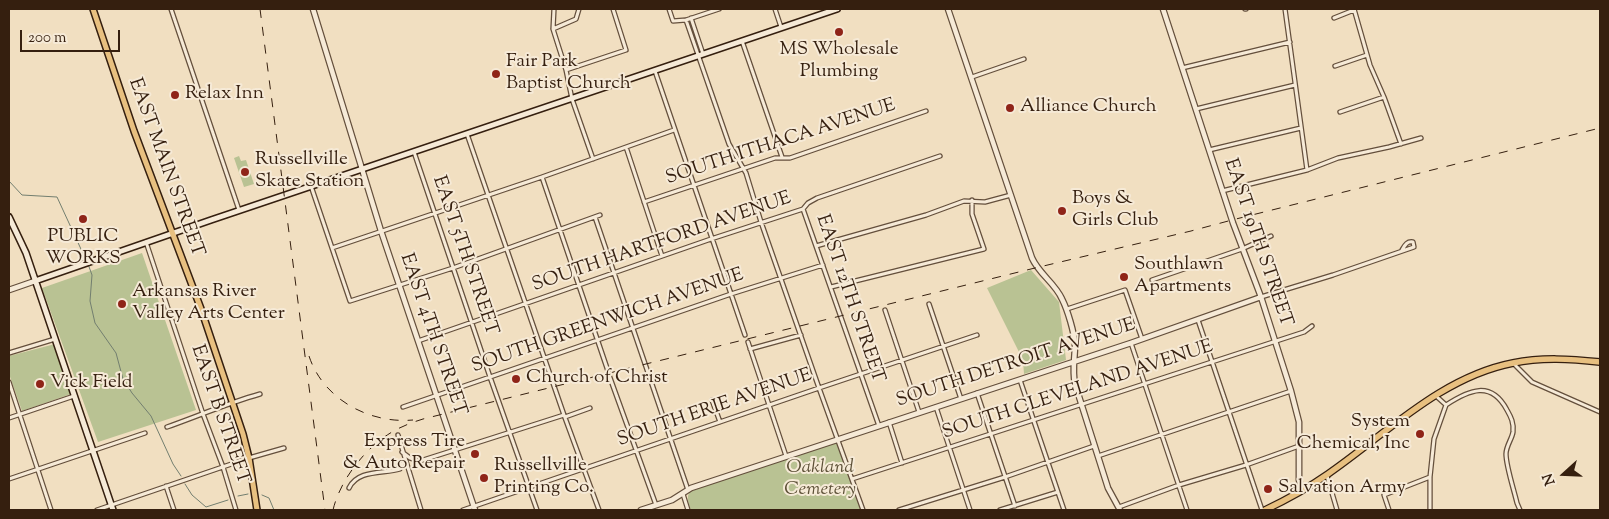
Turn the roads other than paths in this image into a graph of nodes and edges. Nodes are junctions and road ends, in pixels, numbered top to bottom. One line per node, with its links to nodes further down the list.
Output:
1 (93, 9): 67 (main road, EAST MAIN STREET)
2 (171, 9): 59 (street)
3 (313, 9): 47 (street, EAST 4TH STREET)
4 (554, 9): 19 (street)
5 (579, 9): 19 (street)
6 (612, 9): 27 (street)
7 (669, 9): 17 (street)
8 (719, 9): 15 (street)
9 (775, 9): 18 (street)
10 (835, 9): 18 (main road)
11 (948, 9): 29 (street)
12 (1163, 9): 26 (street, EAST 19TH STREET)
13 (1285, 9): 21 (street)
14 (1354, 10): 16 (street); 23 (street)
15 (691, 18): 17 (street); 22 (street)
16 (1334, 18)
17 (686, 20): 22 (street)
18 (781, 28): 20 (main road)
19 (553, 29): 27 (street)
20 (742, 41): 22 (main road); 45 (street)
21 (1290, 42): 26 (street); 30 (street)
22 (700, 55): 28 (main road); 48 (street)
23 (1367, 55): 25 (street); 31 (street)
24 (1024, 59): 29 (street)
25 (1335, 66)
26 (1182, 68): 33 (street, EAST 19TH STREET)
27 (566, 70): 32 (street)
28 (655, 71): 32 (main road); 37 (street)
29 (972, 77): 55 (street)
30 (1295, 85): 33 (street); 36 (street)
31 (1384, 97): 35 (street); 40 (street)
32 (572, 99): 38 (main road); 46 (street)
33 (1196, 109): 42 (street, EAST 19TH STREET)
34 (926, 112): 45 (street, SOUTH ITHACA AVENUE)
35 (1340, 112)
36 (1301, 128): 42 (street); 49 (street)
37 (674, 130): 41 (street); 51 (street)
38 (467, 134): 43 (main road); 54 (street)
39 (1421, 138): 40 (street)
40 (1401, 144): 49 (street)
41 (626, 147): 46 (street); 57 (street)
42 (1209, 150): 53 (street, EAST 19TH STREET)
43 (414, 151): 47 (main road); 60 (street, EAST 5TH STREET)
44 (940, 156): 58 (street, SOUTH HARTFORD AVENUE)
45 (782, 157): 48 (street, SOUTH ITHACA AVENUE)
46 (593, 159): 50 (street)
47 (361, 169): 52 (main road); 66 (street, EAST 4TH STREET)
48 (743, 169): 51 (street, SOUTH ITHACA AVENUE); 64 (street)
49 (1307, 170): 53 (street)
50 (542, 177): 54 (street); 65 (street)
51 (693, 185): 57 (street, SOUTH ITHACA AVENUE); 69 (street)
52 (311, 186): 59 (main road); 72 (street)
53 (1222, 191): 73 (street, EAST 19TH STREET)
54 (488, 195): 60 (street); 74 (street)
55 (1011, 195): 56 (street); 92 (street)
56 (972, 200): 71 (street); 85 (street)
57 (644, 202): 76 (street)
58 (802, 209): 64 (street, SOUTH HARTFORD AVENUE); 71 (street, EAST 12TH STREET)
59 (239, 210): 67 (main road)
60 (436, 213): 66 (street); 78 (street, EAST 5TH STREET)
61 (600, 215): 63 (street)
62 (9, 216): 82 (main road)
63 (595, 218): 65 (street); 79 (street)
64 (761, 222): 69 (street, SOUTH HARTFORD AVENUE); 80 (street)
65 (560, 230): 74 (street); 84 (street)
66 (381, 231): 72 (street); 83 (street, EAST 4TH STREET)
67 (172, 234): 70 (main road); 130 (main road, EAST MAIN STREET)
68 (1271, 236): 73 (street)
69 (711, 239): 76 (street, SOUTH HARTFORD AVENUE); 87 (street)
70 (146, 242): 82 (main road); 141 (street, EAST B STREET)
71 (816, 246): 77 (street, EAST 12TH STREET)
72 (332, 248): 83 (street)
73 (1242, 249): 81 (street); 88 (street, EAST 19TH STREET)
74 (507, 250): 78 (street); 89 (street)
75 (1402, 250): 88 (street, SOUTH DETROIT AVENUE)
76 (662, 256): 79 (street, SOUTH HARTFORD AVENUE)
77 (823, 265): 80 (street, SOUTH GREENWICH AVENUE); 85 (street, EAST 12TH STREET)
78 (453, 268): 83 (street); 94 (street, EAST 5TH STREET)
79 (614, 274): 84 (street, SOUTH HARTFORD AVENUE); 96 (street)
80 (781, 278): 87 (street, SOUTH GREENWICH AVENUE); 98 (street)
81 (1152, 280)
82 (35, 281): 86 (street); 100 (main road)
83 (399, 285): 103 (street, EAST 4TH STREET)
84 (579, 286): 89 (street, SOUTH HARTFORD AVENUE); 104 (street)
85 (831, 286): 116 (street, EAST 12TH STREET)
86 (9, 290)
87 (731, 294): 96 (street, SOUTH GREENWICH AVENUE); 97 (street)
88 (1261, 297): 93 (street, SOUTH DETROIT AVENUE); 102 (street, EAST 19TH STREET)
89 (526, 304): 94 (street, SOUTH HARTFORD AVENUE); 110 (street)
90 (930, 304): 107 (street)
91 (885, 310): 111 (street)
92 (1066, 310): 101 (street); 112 (street)
93 (1198, 320): 101 (street, SOUTH DETROIT AVENUE); 113 (street)
94 (472, 322): 103 (street, SOUTH HARTFORD AVENUE); 117 (street, EAST 5TH STREET)
95 (1312, 326): 102 (street, SOUTH CLEVELAND AVENUE)
96 (633, 329): 104 (street, SOUTH GREENWICH AVENUE); 154 (street)
97 (745, 335)
98 (801, 335): 108 (street); 121 (street)
99 (977, 335): 107 (street, SOUTH ERIE AVENUE)
100 (55, 339): 109 (street); 126 (main road)
101 (1142, 339): 106 (street, SOUTH DETROIT AVENUE)
102 (1275, 340): 113 (street, SOUTH CLEVELAND AVENUE); 122 (street, EAST 19TH STREET)
103 (418, 341): 127 (street, EAST 4TH STREET)
104 (598, 341): 110 (street, SOUTH GREENWICH AVENUE); 162 (street)
105 (748, 342): 108 (street)
106 (1131, 343): 112 (street, SOUTH DETROIT AVENUE); 120 (street)
107 (943, 346): 111 (street, SOUTH ERIE AVENUE); 128 (street)
108 (750, 349): 132 (street)
109 (9, 353)
110 (544, 358): 117 (street, SOUTH GREENWICH AVENUE); 142 (street)
111 (902, 360): 116 (street, SOUTH ERIE AVENUE); 137 (street)
112 (1074, 361): 118 (street, SOUTH DETROIT AVENUE); 131 (street)
113 (1212, 361): 120 (street, SOUTH CLEVELAND AVENUE); 138 (street)
114 (1600, 362): 115 (highway)
115 (1513, 363): 125 (highway); 139 (street)
116 (861, 374): 121 (street, SOUTH ERIE AVENUE); 147 (street, EAST 12TH STREET)
117 (490, 377): 127 (street, SOUTH GREENWICH AVENUE); 149 (street, EAST 5TH STREET)
118 (1020, 379): 123 (street, SOUTH DETROIT AVENUE); 144 (street)
119 (9, 382): 140 (street)
120 (1145, 384): 131 (street, SOUTH CLEVELAND AVENUE); 153 (street)
121 (819, 388): 132 (street, SOUTH ERIE AVENUE); 155 (street)
122 (1291, 391): 138 (street); 157 (street, EAST 19TH STREET)
123 (977, 393): 128 (street, SOUTH DETROIT AVENUE); 151 (street)
124 (260, 394): 130 (street)
125 (1436, 395): 133 (street); 174 (highway)
126 (75, 396): 140 (street); 160 (main road)
127 (437, 396): 134 (street, SOUTH GREENWICH AVENUE); 161 (street, EAST 4TH STREET)
128 (961, 399): 135 (street, SOUTH DETROIT AVENUE)
129 (712, 400): 145 (street)
130 (232, 402): 141 (street); 166 (main road, EAST MAIN STREET)
131 (1082, 404): 144 (street, SOUTH CLEVELAND AVENUE); 156 (street)
132 (768, 405): 145 (street, SOUTH ERIE AVENUE); 164 (street)
133 (1446, 405): 176 (street); 215 (street)
134 (403, 407)
135 (936, 407): 137 (street, SOUTH DETROIT AVENUE); 158 (street)
136 (590, 408): 142 (street)
137 (919, 412): 146 (street, SOUTH DETROIT AVENUE)
138 (1229, 412): 153 (street); 170 (street)
139 (1600, 412)
140 (20, 414): 143 (street); 173 (street)
141 (204, 414): 148 (street); 171 (street, EAST B STREET)
142 (564, 416): 149 (street); 172 (street)
143 (9, 418)
144 (1034, 421): 151 (street, SOUTH CLEVELAND AVENUE); 168 (street)
145 (720, 422): 154 (street, SOUTH ERIE AVENUE)
146 (889, 422): 147 (street, SOUTH DETROIT AVENUE); 169 (street)
147 (879, 426): 155 (street, SOUTH DETROIT AVENUE)
148 (167, 427)
149 (510, 431): 161 (street); 181 (street, EAST 5TH STREET)
150 (145, 434): 160 (street)
151 (991, 434): 158 (street, SOUTH CLEVELAND AVENUE); 175 (street)
152 (398, 435): 163 (street)
153 (1162, 435): 165 (street); 180 (street)
154 (671, 439): 162 (street, SOUTH ERIE AVENUE); 183 (street)
155 (838, 439): 164 (street, SOUTH DETROIT AVENUE); 178 (street)
156 (1094, 446): 165 (street); 168 (street)
157 (1299, 446): 170 (street); 185 (street, EAST 19TH STREET)
158 (950, 447): 169 (street, SOUTH CLEVELAND AVENUE); 184 (street)
159 (284, 448): 166 (street)
160 (93, 450): 173 (street); 191 (main road)
161 (455, 450): 163 (street); 192 (street, EAST 4TH STREET)
162 (637, 450): 172 (street, SOUTH ERIE AVENUE); 188 (street)
163 (402, 452): 167 (street)
164 (786, 456): 183 (street, SOUTH DETROIT AVENUE)
165 (1097, 456): 193 (street)
166 (249, 458): 171 (street); 198 (main road, EAST MAIN STREET)
167 (404, 459): 182 (street); 199 (street)
168 (1048, 462): 175 (street); 186 (street)
169 (902, 463): 178 (street, SOUTH CLEVELAND AVENUE)
170 (1246, 464): 180 (street); 211 (street)
171 (223, 467): 179 (street); 197 (street, EAST B STREET)
172 (584, 468): 181 (street, SOUTH ERIE AVENUE); 202 (street)
173 (38, 470): 177 (street); 194 (street)
174 (1326, 475): 185 (highway); 212 (street)
175 (1005, 477): 184 (street); 189 (street)
176 (1430, 477): 213 (street); 214 (street)
177 (9, 479)
178 (852, 479): 205 (street)
179 (166, 486): 191 (street); 196 (street)
180 (1179, 486): 193 (street); 210 (street)
181 (530, 487): 192 (street, SOUTH ERIE AVENUE); 201 (street, EAST 5TH STREET)
182 (348, 488)
183 (688, 490): 187 (street, SOUTH DETROIT AVENUE)
184 (963, 490): 206 (street); 207 (street)
185 (1302, 490): 190 (highway)
186 (1058, 492): 189 (street); 209 (street)
187 (683, 494): 188 (street, SOUTH DETROIT AVENUE); 204 (street)
188 (656, 505): 203 (street, SOUTH DETROIT AVENUE)
189 (1015, 506): 208 (street)
190 (1278, 507): 211 (highway)
191 (112, 508): 195 (street)
192 (475, 508): 200 (street, SOUTH ERIE AVENUE)
193 (1119, 509)
194 (51, 510)
195 (97, 510)
196 (174, 510)
197 (236, 510)
198 (257, 510)
199 (421, 510)
200 (463, 510)
201 (537, 510)
202 (599, 510)
203 (641, 510)
204 (688, 510)
205 (863, 510)
206 (899, 510)
207 (970, 510)
208 (1000, 510)
209 (1064, 510)
210 (1187, 510)
211 (1263, 510)
212 (1337, 510)
213 (1389, 510)
214 (1430, 510)
215 (1520, 510)

